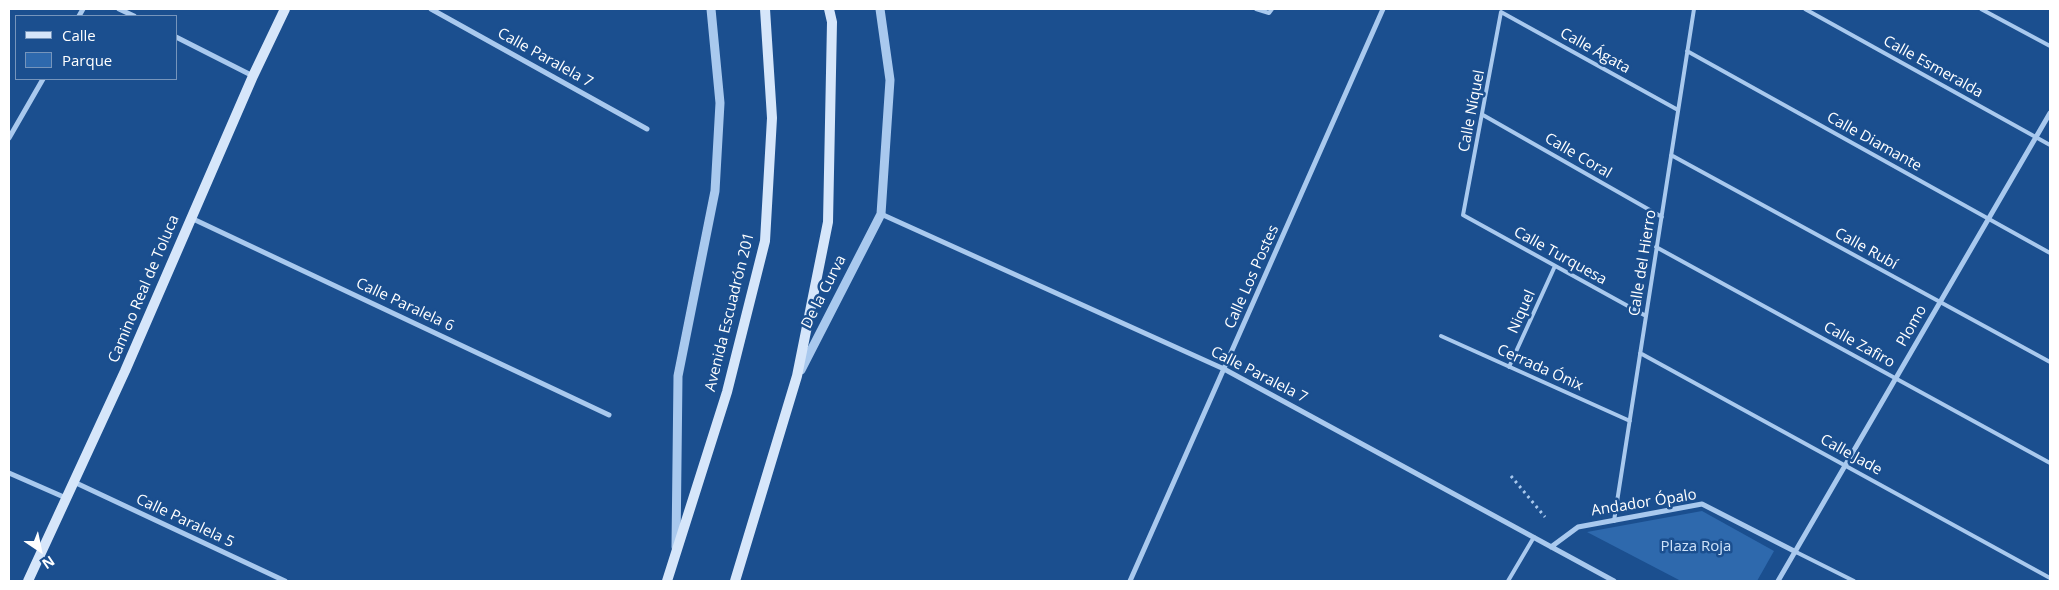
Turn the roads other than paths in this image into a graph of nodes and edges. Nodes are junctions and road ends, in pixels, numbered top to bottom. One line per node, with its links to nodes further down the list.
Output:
1 (119, 9): 15 (street)
2 (285, 9): 19 (main road, Camino Real de Toluca)
3 (431, 9): 24 (street, Calle Paralela 7)
4 (711, 9): 57 (street)
5 (764, 9): 57 (main road, Avenida Escuadrón 201)
6 (828, 9): 44 (main road)
7 (880, 9): 29 (street, De la Curva)
8 (1256, 9): 9 (lane)
9 (1272, 9)
10 (1383, 9): 43 (street, Calle Los Postes)
11 (1694, 9): 18 (lane, Calle del Hierro)
12 (1805, 9): 25 (lane, Calle Esmeralda)
13 (1981, 9): 17 (lane)
14 (1501, 12): 21 (lane, Calle Ágata); 23 (lane, Calle Níquel)
15 (132, 15)
16 (178, 39): 19 (street)
17 (2050, 46)
18 (1687, 51): 21 (lane, Calle del Hierro); 33 (lane, Calle Diamante)
19 (253, 76): 32 (main road, Camino Real de Toluca)
20 (41, 80): 26 (street)
21 (1678, 110): 28 (lane, Calle del Hierro)
22 (2050, 113): 25 (street, Plomo)
23 (1483, 115): 30 (lane, Calle Níquel); 31 (lane, Calle Coral)
24 (647, 129)
25 (2037, 137): 27 (lane, Calle Esmeralda); 33 (street, Plomo)
26 (9, 138)
27 (2050, 145)
28 (1671, 155): 31 (lane, Calle del Hierro); 37 (lane, Calle Rubí)
29 (881, 214): 43 (street, Calle Paralela 7); 44 (street, De la Curva)
30 (1463, 215): 36 (lane, Calle Turquesa)
31 (1662, 217): 34 (lane, Calle del Hierro)
32 (191, 218): 46 (street, Calle Paralela 6); 51 (main road, Camino Real de Toluca)
33 (1988, 218): 35 (lane, Calle Diamante); 37 (street, Plomo)
34 (1656, 248): 38 (lane, Calle del Hierro); 45 (lane, Calle Zafiro)
35 (2050, 253)
36 (1555, 266): 38 (lane, Calle Turquesa); 42 (lane, Niquel)
37 (1940, 302): 41 (lane, Calle Rubí); 45 (street, Plomo)
38 (1646, 316): 40 (lane, Calle del Hierro)
39 (1441, 336): 42 (lane, Cerrada Ónix)
40 (1640, 353): 47 (lane, Calle del Hierro); 49 (lane, Calle Jade)
41 (2050, 362)
42 (1509, 367): 47 (lane, Cerrada Ónix)
43 (1224, 369): 54 (street, Calle Paralela 7); 63 (street, Calle Los Postes)
44 (797, 376): 62 (main road, De la Curva)
45 (1896, 378): 48 (lane, Calle Zafiro); 49 (street, Plomo)
46 (609, 415)
47 (1630, 421): 53 (lane, Calle del Hierro)
48 (2050, 463)
49 (1846, 465): 56 (street, Plomo); 58 (lane, Calle Jade)
50 (9, 473): 52 (street)
51 (74, 482): 52 (main road, Camino Real de Toluca); 60 (street, Calle Paralela 5)
52 (66, 498): 59 (main road, Camino Real de Toluca)
53 (1614, 521): 55 (street, Andador Ópalo); 56 (street, Andador Ópalo)
54 (1534, 537): 55 (street, Calle Paralela 7); 64 (lane)
55 (1551, 547): 65 (street, Calle Paralela 7)
56 (1796, 552): 66 (street, Plomo); 67 (lane)
57 (676, 556): 61 (main road)
58 (2050, 578)
59 (28, 581)
60 (285, 581)
61 (667, 581)
62 (735, 581)
63 (1130, 581)
64 (1508, 581)
65 (1614, 581)
66 (1778, 581)
67 (1854, 581)

